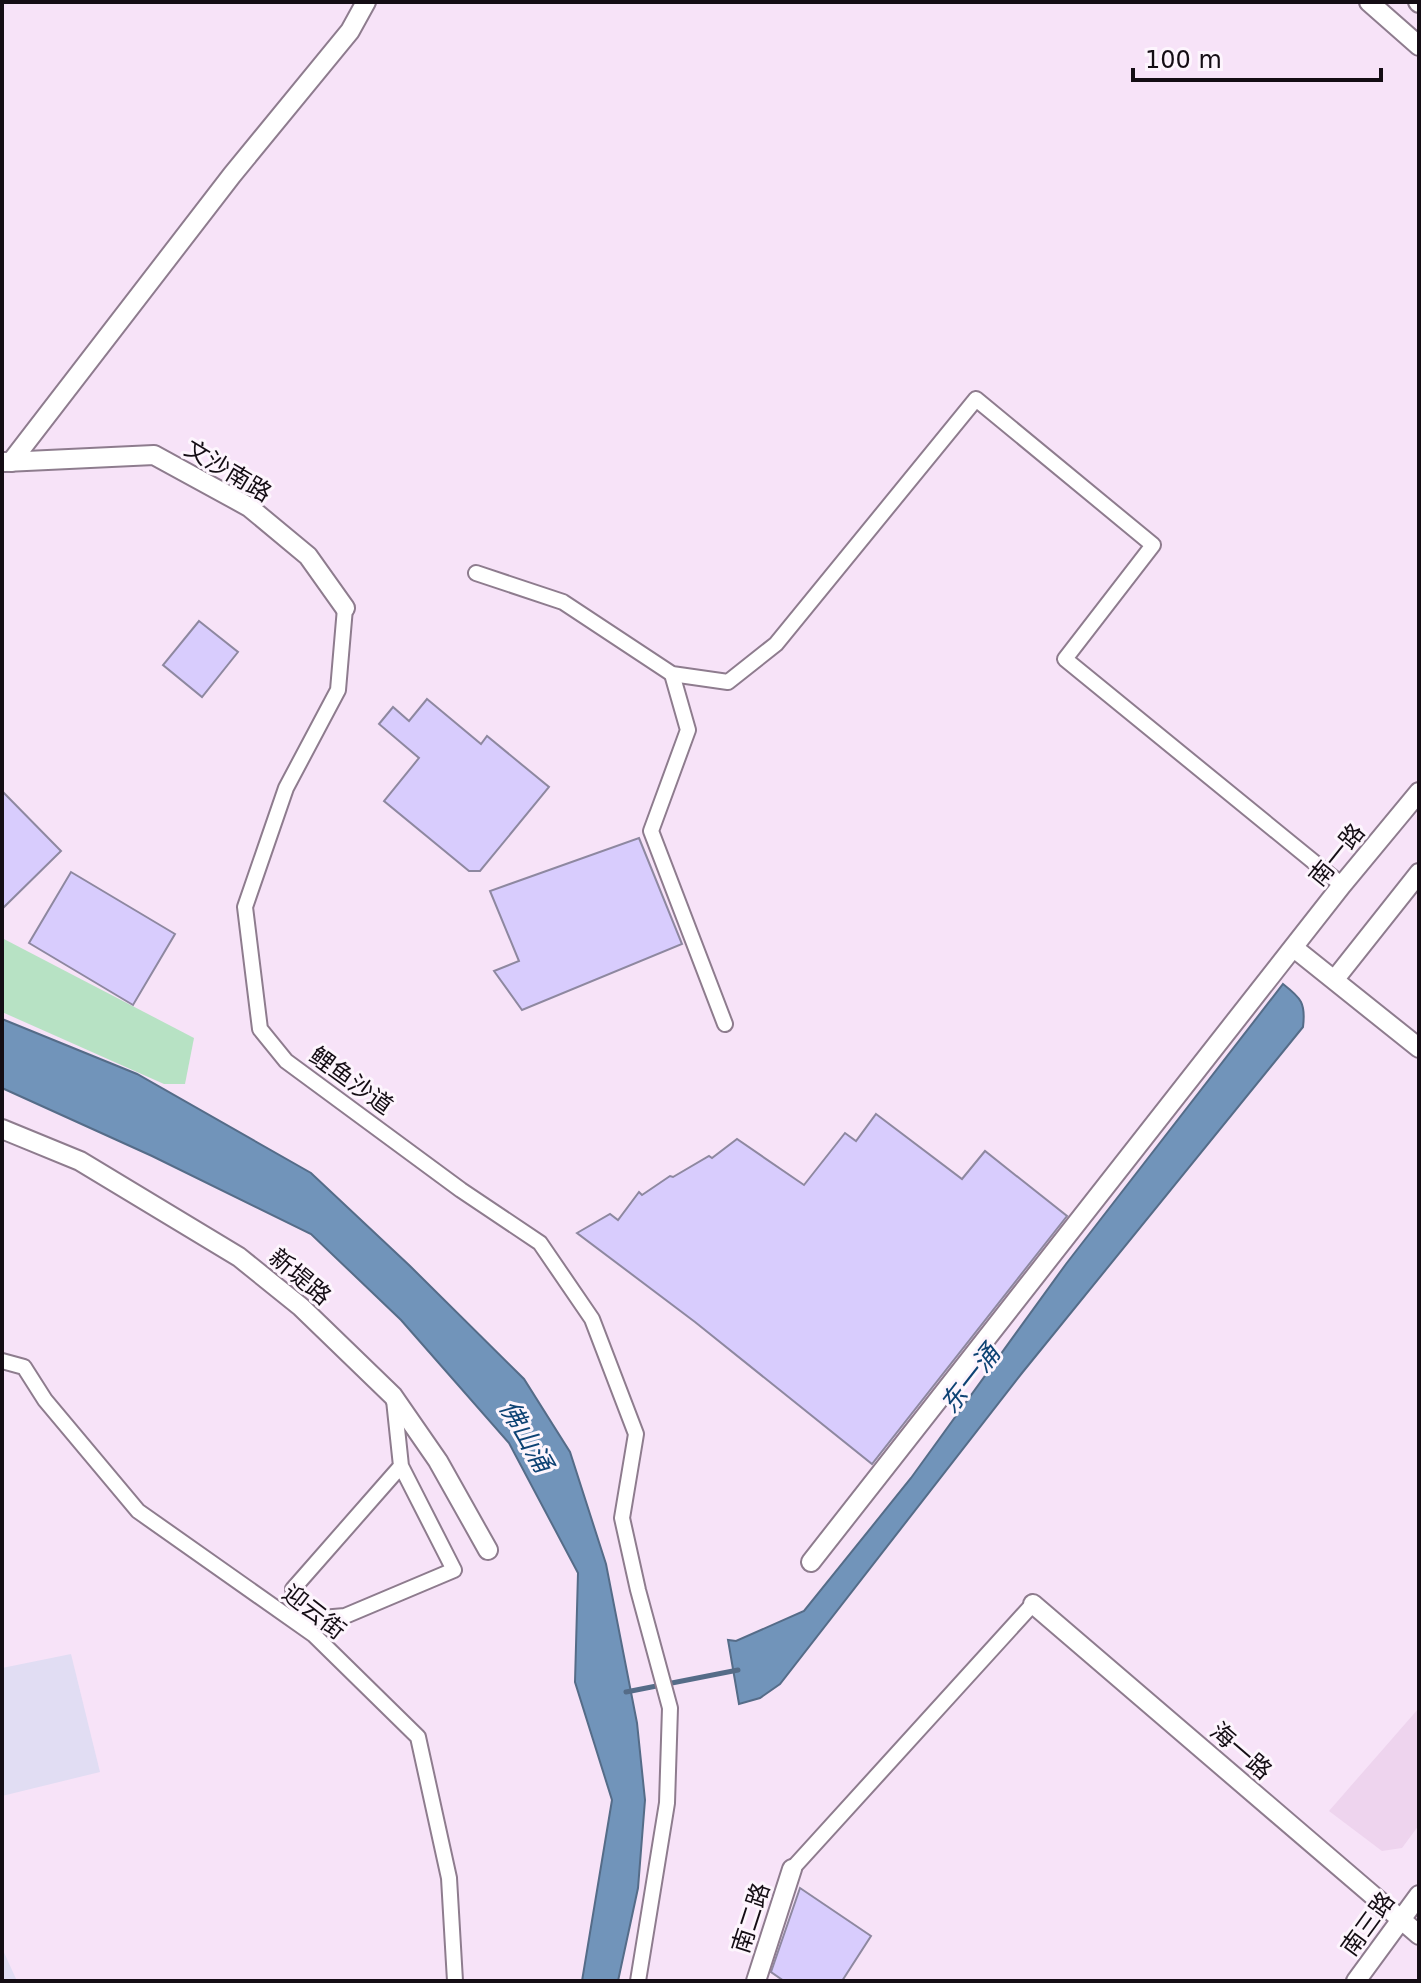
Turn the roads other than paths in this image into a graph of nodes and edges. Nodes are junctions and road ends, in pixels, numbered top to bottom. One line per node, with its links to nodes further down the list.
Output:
1 (366, 2): 4 (street)
2 (1369, 2): 3 (street)
3 (1419, 46)
4 (6, 462): 6 (street, 文沙南路)
5 (476, 573): 7 (street)
6 (345, 608): 27 (street, 鲤鱼沙道)
7 (672, 674): 10 (street); 13 (street)
8 (1419, 792): 10 (street, 南一路)
9 (1419, 873): 12 (street)
10 (1342, 885): 11 (street, 南一路)
11 (1294, 948): 12 (street); 20 (street, 南一路)
12 (1335, 979): 14 (street)
13 (725, 1024)
14 (1419, 1048)
15 (2, 1129): 17 (street, 新堤路)
16 (2, 1361): 26 (street, 迎云街)
17 (393, 1396): 18 (street); 19 (street, 新堤路)
18 (401, 1466): 18 (street)
19 (488, 1550)
20 (811, 1562)
21 (1033, 1604): 22 (street); 24 (street, 海一路)
22 (792, 1869): 28 (street, 南二路)
23 (1419, 1895): 24 (street, 南三路)
24 (1400, 1919): 25 (street, 海一路); 29 (street, 南三路)
25 (1419, 1935)
26 (455, 1981)
27 (638, 1981)
28 (756, 1981)
29 (1356, 1981)

